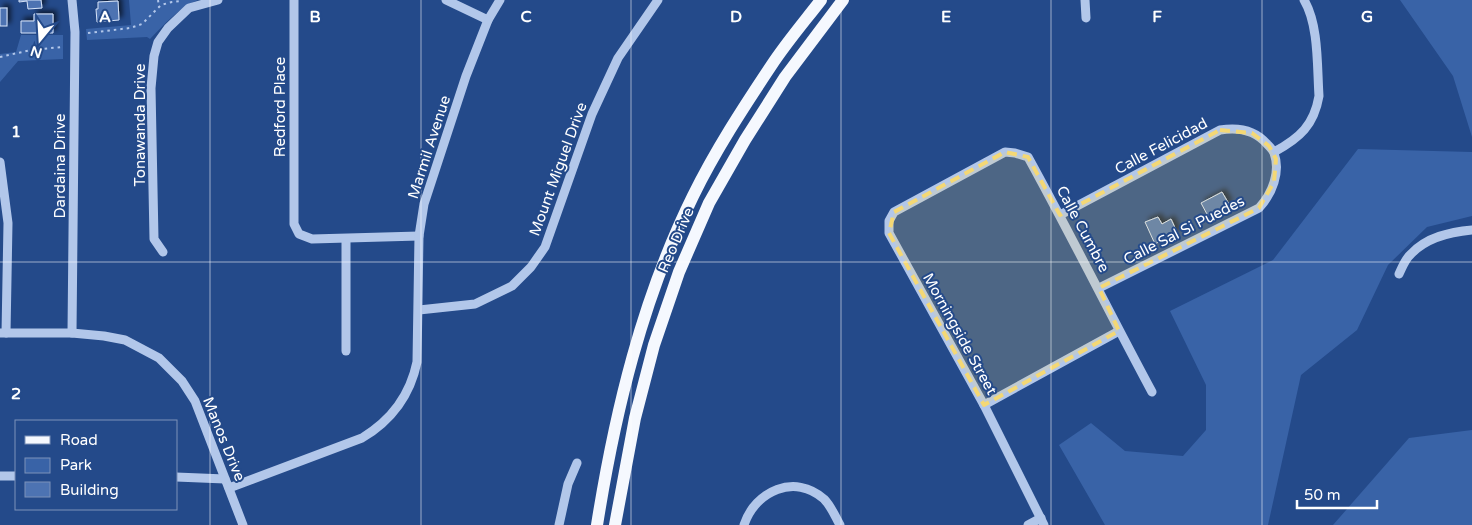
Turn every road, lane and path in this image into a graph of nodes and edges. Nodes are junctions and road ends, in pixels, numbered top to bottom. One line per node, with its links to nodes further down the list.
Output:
1 (72, 0): 32 (street, Dardaina Drive)
2 (158, 0): 13 (path)
3 (218, 0): 26 (street, Tonawanda Drive)
4 (294, 0): 25 (street, Redford Place)
5 (446, 0): 15 (street)
6 (500, 0): 15 (street, Marmil Avenue)
7 (658, 0): 29 (street, Mount Miguel Drive)
8 (821, 0): 45 (main road, Reo Drive)
9 (843, 0): 46 (main road, Reo Drive)
10 (1085, 0): 14 (street)
11 (1304, 0): 19 (street)
12 (183, 1): 13 (path)
13 (159, 7): 16 (path)
14 (1086, 18)
15 (488, 20): 24 (street, Marmil Avenue)
16 (88, 33)
17 (62, 47): 18 (path)
18 (0, 57)
19 (1274, 152): 22 (street, Calle Felicidad); 28 (street, Calle Sal Si Puedes)
20 (0, 162): 31 (street)
21 (950, 182): 22 (street, Calle Cumbre); 35 (street, Morningside Street)
22 (1060, 215): 28 (street, Calle Cumbre)
23 (1472, 230): 27 (street)
24 (419, 236): 25 (street); 29 (street, Marmil Avenue)
25 (346, 239): 33 (street)
26 (163, 252)
27 (1399, 274)
28 (1099, 288): 30 (street, Calle Cumbre)
29 (419, 310): 41 (street, Marmil Avenue)
30 (1120, 331): 34 (street, Calle Cumbre); 35 (street)
31 (3, 333): 32 (street, Manos Drive)
32 (72, 333): 40 (street, Manos Drive)
33 (346, 351)
34 (1152, 392)
35 (984, 405): 42 (street, Morningside Street)
36 (577, 463): 44 (street)
37 (0, 476): 38 (street)
38 (15, 476)
39 (178, 476): 40 (street)
40 (225, 478): 41 (street, Manos Drive)
41 (229, 488): 43 (street, Manos Drive)
42 (1042, 522): 49 (street)
43 (243, 525)
44 (559, 525)
45 (597, 525)
46 (615, 525)
47 (744, 525): 48 (street)
48 (840, 525)
49 (1028, 525)

